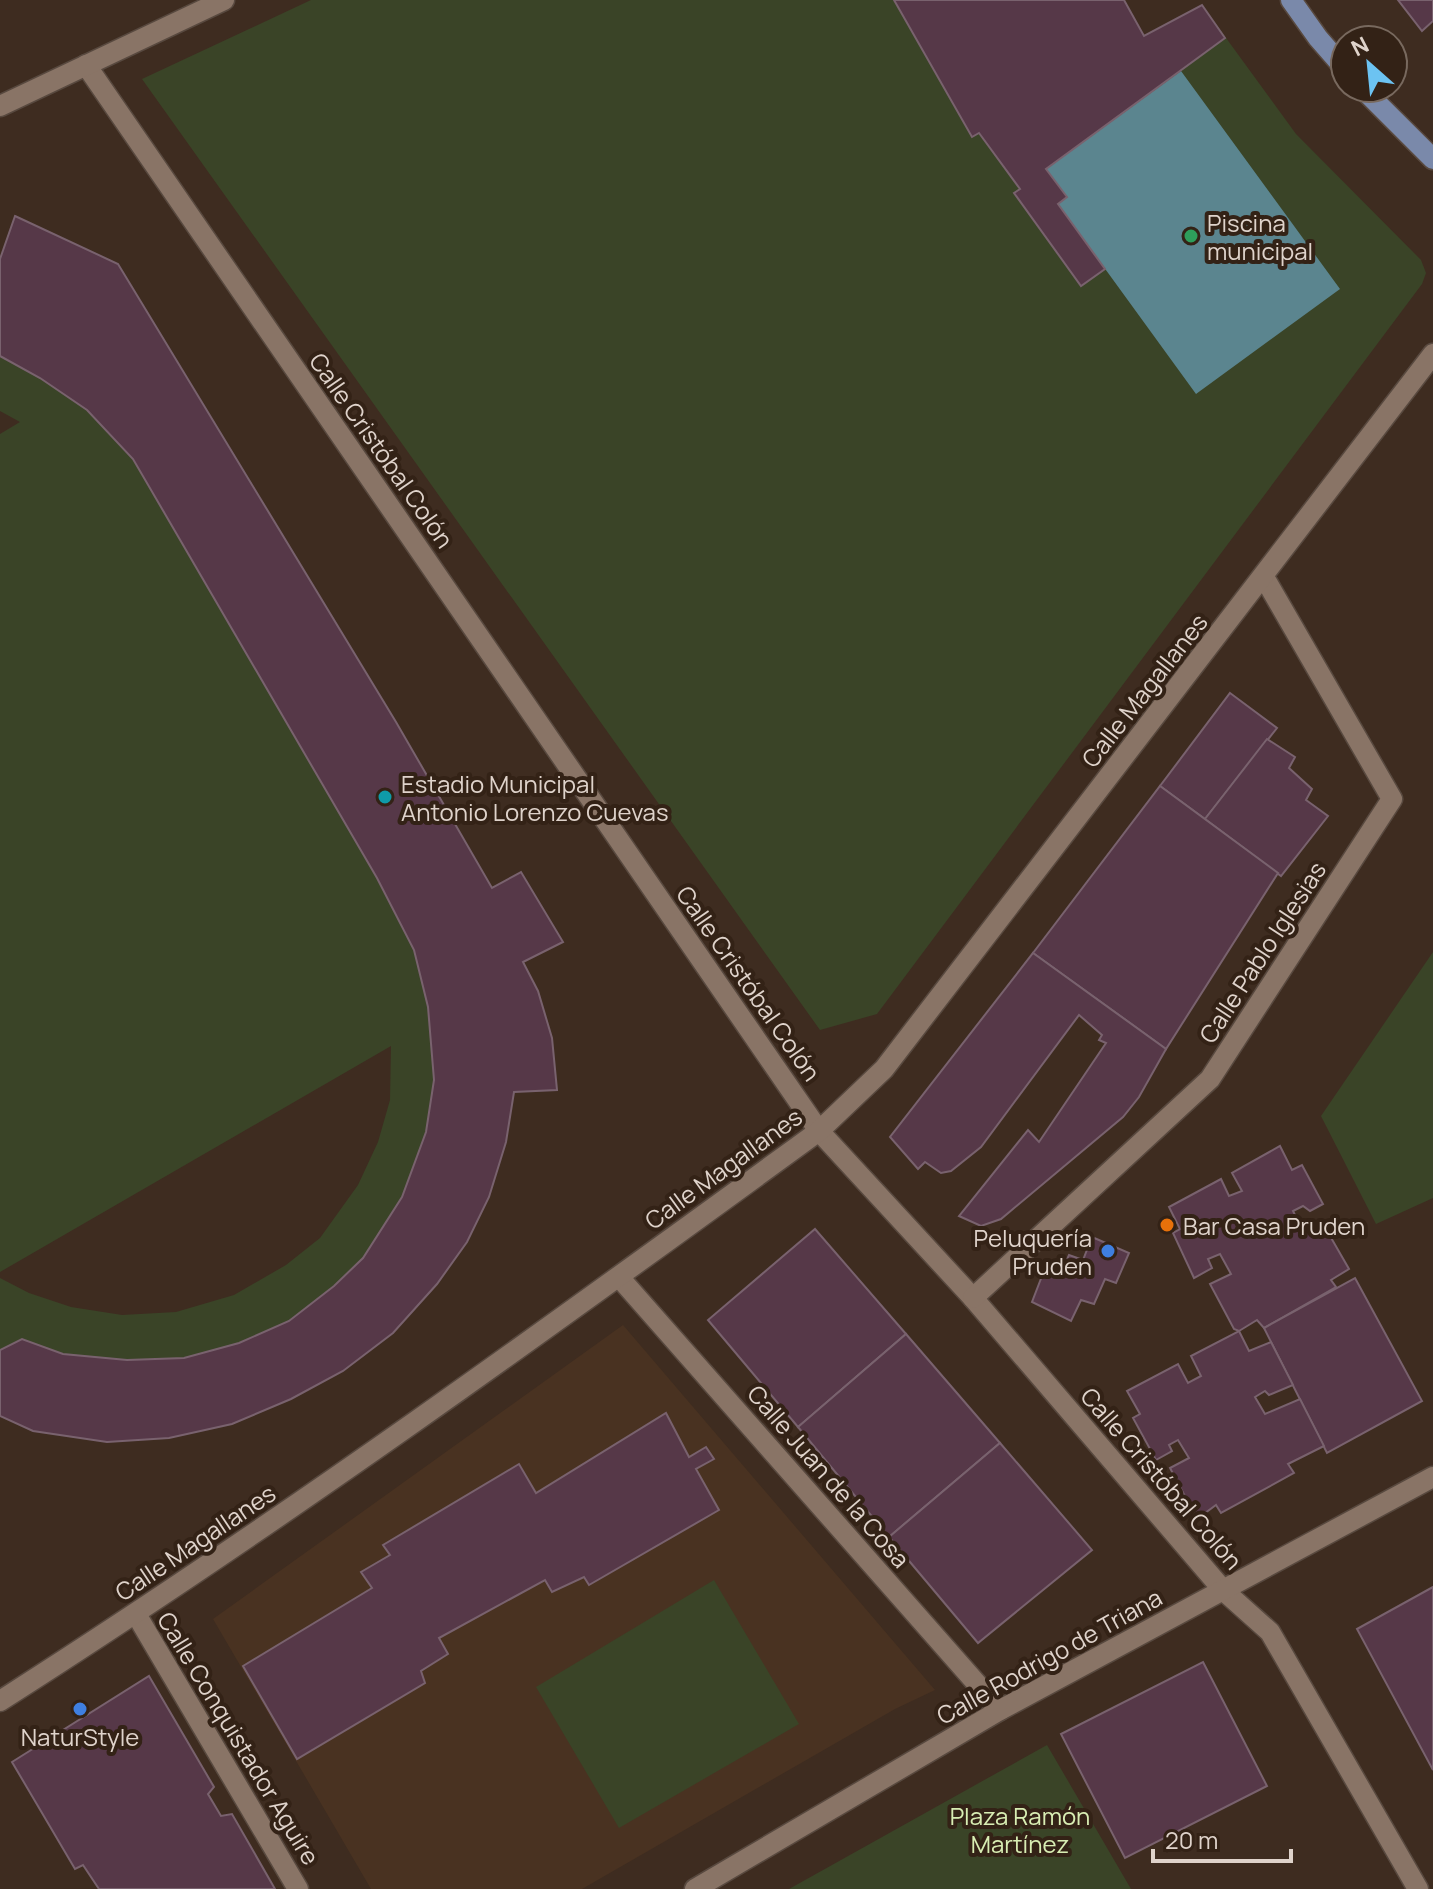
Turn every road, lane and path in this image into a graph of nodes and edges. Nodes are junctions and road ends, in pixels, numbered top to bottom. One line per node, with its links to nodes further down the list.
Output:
1 (224, 0): 4 (street)
2 (1291, 0): 3 (main road)
3 (1329, 51)
4 (86, 65): 6 (street); 10 (street, Calle Cristóbal Colón)
5 (1378, 104): 7 (main road)
6 (0, 106)
7 (1433, 159)
8 (1433, 354): 9 (street, Calle Magallanes)
9 (1264, 577): 10 (street, Calle Magallanes); 12 (street, Calle Pablo Iglesias)
10 (819, 1131): 11 (street, Calle Magallanes); 12 (street, Calle Cristóbal Colón)
11 (619, 1277): 15 (street, Calle Magallanes); 17 (street, Calle Juan de la Cosa)
12 (973, 1298): 14 (street, Calle Cristóbal Colón)
13 (1433, 1477): 14 (street, Calle Rodrigo de Triana)
14 (1223, 1590): 17 (street, Calle Rodrigo de Triana); 20 (street, Calle Cristóbal Colón)
15 (136, 1614): 16 (street, Calle Magallanes); 18 (street, Calle Conquistador Aguire)
16 (0, 1701)
17 (1000, 1710): 19 (street, Calle Rodrigo de Triana)
18 (298, 1889)
19 (695, 1889)
20 (1418, 1889)

